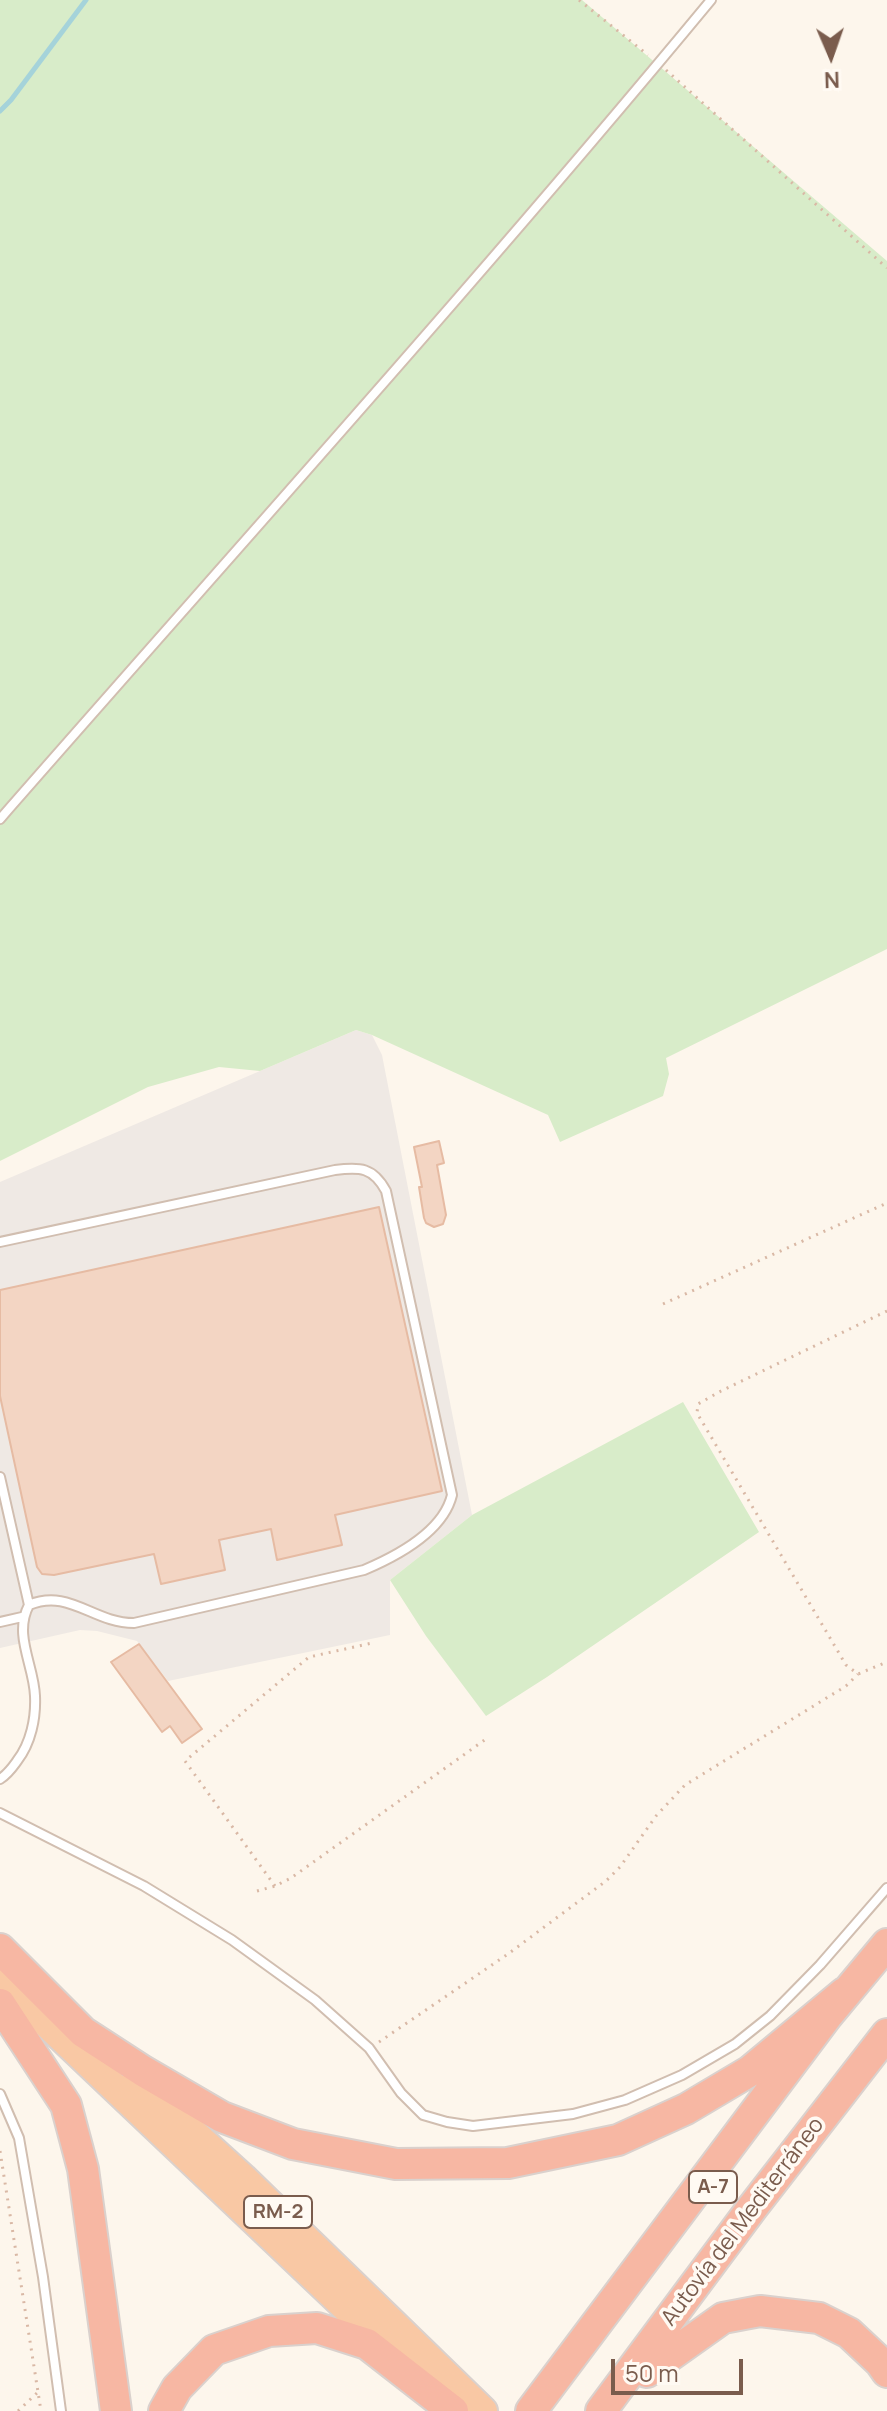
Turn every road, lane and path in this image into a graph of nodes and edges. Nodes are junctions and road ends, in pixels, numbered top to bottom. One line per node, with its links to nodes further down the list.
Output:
1 (579, 0): 3 (path)
2 (711, 0): 3 (lane)
3 (658, 64): 4 (path); 5 (lane)
4 (887, 268)
5 (0, 819)
6 (887, 1203): 8 (path)
7 (0, 1242): 11 (lane)
8 (663, 1304)
9 (887, 1311): 16 (path)
10 (0, 1477): 11 (lane)
11 (29, 1605): 12 (lane)
12 (22, 1617): 13 (lane); 18 (lane)
13 (0, 1622)
14 (372, 1643): 20 (path)
15 (887, 1662): 16 (path)
16 (858, 1674): 31 (path)
17 (486, 1739): 20 (path)
18 (0, 1779)
19 (0, 1813): 31 (lane)
20 (275, 1886): 22 (path)
21 (887, 1888): 31 (lane)
22 (257, 1891)
23 (887, 1944): 27 (highway)
24 (0, 1949): 29 (highway, RM-2)
25 (887, 1967): 45 (highway, Autovía del Mediterráneo / A-7)
26 (0, 1979): 38 (highway, RM-2)
27 (844, 1993): 29 (highway); 44 (highway)
28 (0, 2004): 42 (highway)
29 (83, 2032): 38 (highway, RM-2)
30 (887, 2034): 46 (highway, Autovía del Mediterráneo / A-7)
31 (369, 2048)
32 (887, 2063): 35 (highway)
33 (0, 2094): 41 (lane)
34 (0, 2151): 37 (path)
35 (647, 2372): 36 (highway); 47 (highway)
36 (887, 2372)
37 (37, 2393): 39 (path); 40 (path)
38 (464, 2408): 43 (highway)
39 (18, 2411)
40 (41, 2411)
41 (61, 2411)
42 (116, 2411)
43 (164, 2411)
44 (531, 2411)
45 (545, 2411)
46 (601, 2411)
47 (619, 2411)

